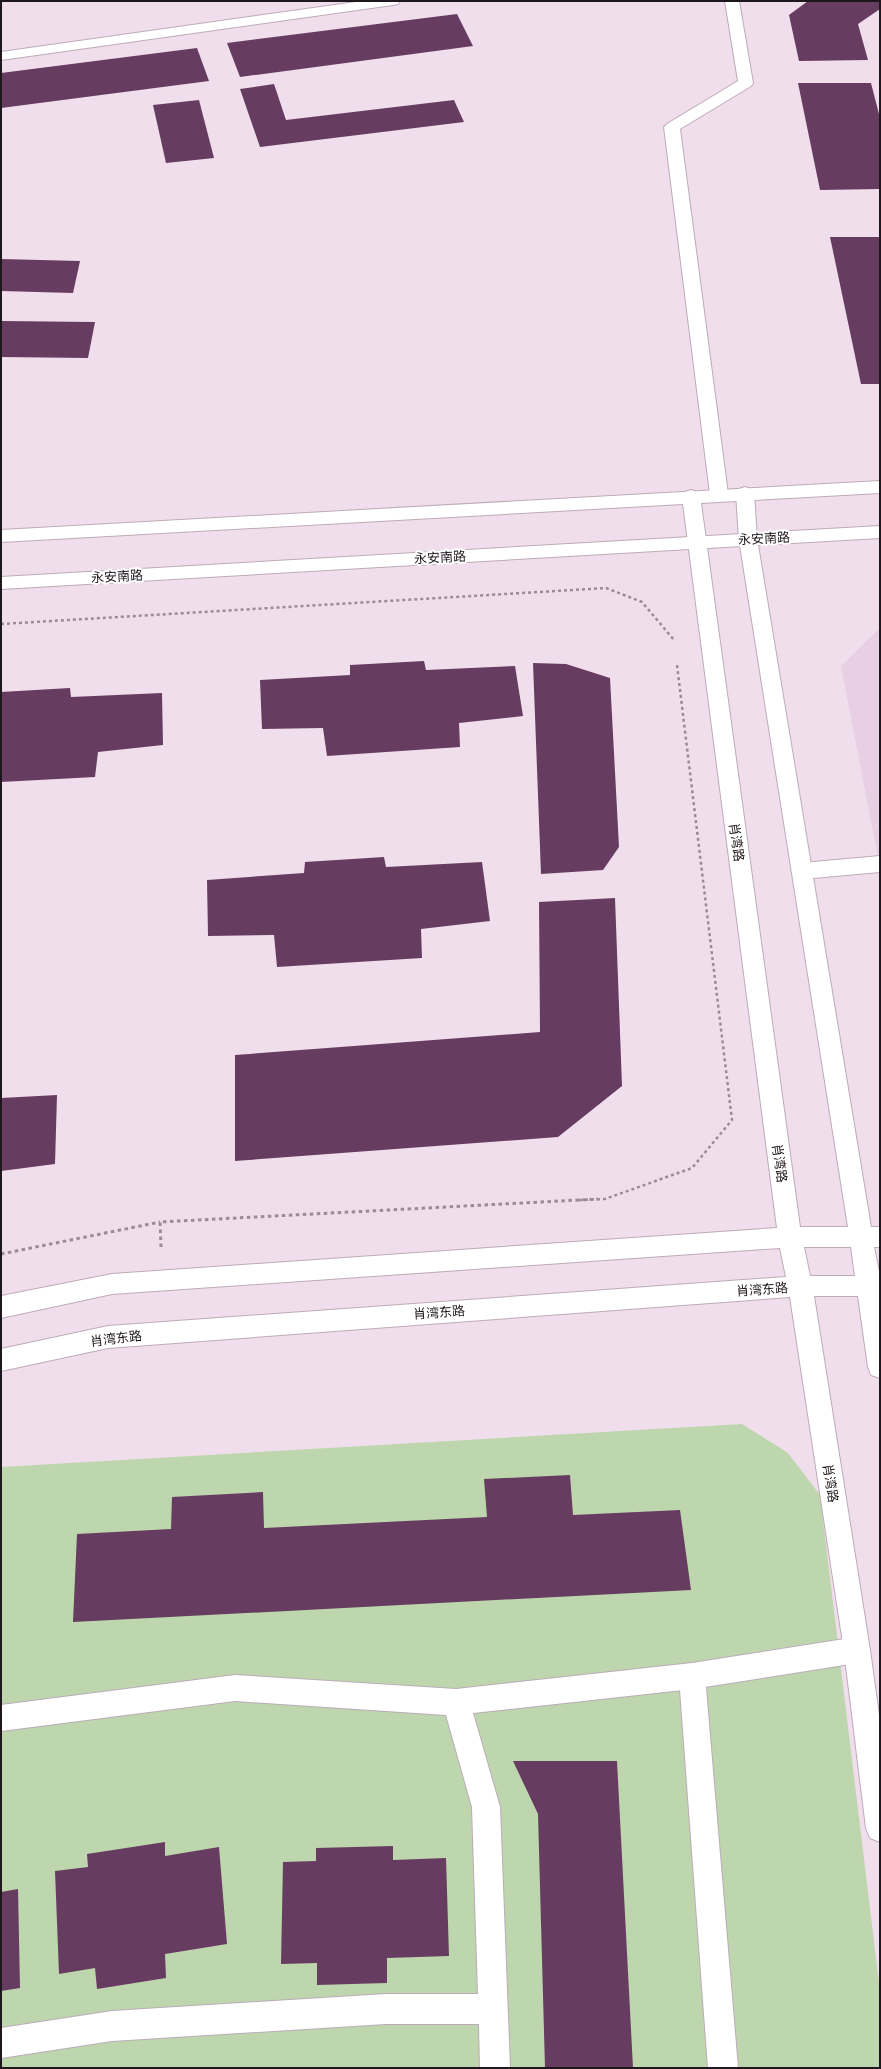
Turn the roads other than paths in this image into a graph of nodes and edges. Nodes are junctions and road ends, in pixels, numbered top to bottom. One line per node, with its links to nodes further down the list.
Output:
1 (393, 1): 3 (street)
2 (732, 1): 6 (street)
3 (1, 56)
4 (880, 487): 5 (street)
5 (745, 493): 6 (street); 10 (street)
6 (719, 494): 7 (street)
7 (692, 496): 9 (street); 11 (street, 肖湾路)
8 (880, 532): 10 (street, 永安南路)
9 (1, 536)
10 (748, 539): 11 (street, 永安南路); 14 (street)
11 (698, 542): 12 (street, 永安南路); 15 (street, 肖湾路)
12 (1, 583)
13 (880, 864): 14 (street)
14 (802, 871): 16 (street)
15 (790, 1237): 16 (street); 17 (street, 肖湾路); 19 (street)
16 (871, 1237): 18 (street)
17 (800, 1286): 18 (street, 肖湾东路); 20 (street, 肖湾东路); 22 (street, 肖湾路)
18 (874, 1286): 21 (street)
19 (1, 1307)
20 (1, 1360)
21 (880, 1367)
22 (857, 1650): 23 (street); 26 (street, 肖湾路)
23 (692, 1676): 24 (street); 30 (street)
24 (456, 1702): 25 (street); 27 (street)
25 (1, 1718)
26 (880, 1828)
27 (493, 2009): 28 (street); 29 (street)
28 (1, 2043)
29 (494, 2068)
30 (723, 2068)

